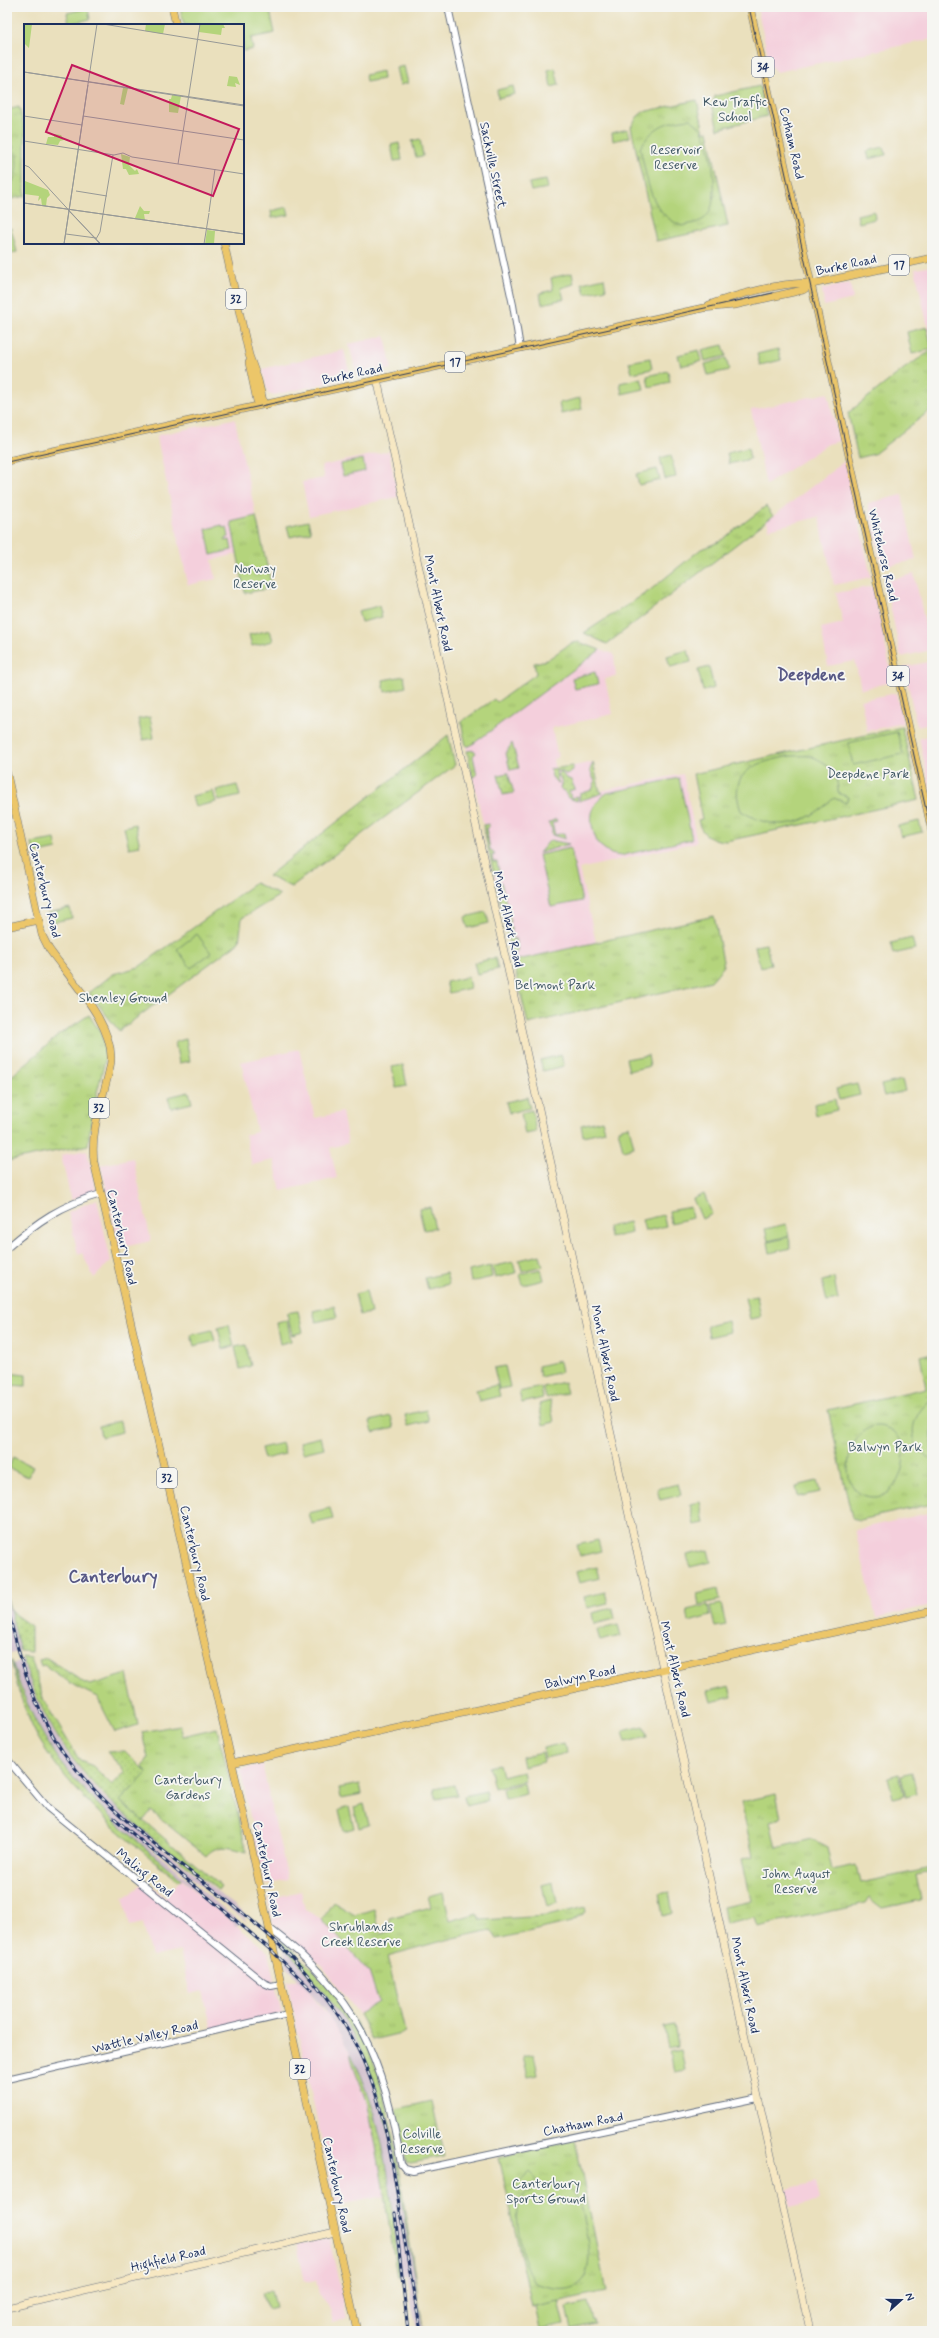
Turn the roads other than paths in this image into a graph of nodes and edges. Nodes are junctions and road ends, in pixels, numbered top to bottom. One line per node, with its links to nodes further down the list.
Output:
1 (172, 7): 4 (main road)
2 (448, 7): 8 (street, Sackville Street)
3 (750, 7): 7 (main road, Cotham Road / 34)
4 (176, 24)
5 (224, 244): 9 (main road, 32)
6 (932, 258): 7 (main road, Burke Road / 17)
7 (812, 284): 8 (main road, Burke Road / 17); 16 (main road, Whitehorse Road / 34)
8 (522, 348): 10 (main road, Burke Road / 17)
9 (249, 355): 11 (main road, 32); 12 (main road, 32)
10 (377, 379): 12 (main road, Burke Road / 17); 22 (main road, Mont Albert Road)
11 (254, 392): 12 (main road, 32); 13 (main road)
12 (261, 405): 13 (main road, Burke Road / 17)
13 (240, 410): 14 (main road, Burke Road / 17)
14 (7, 461)
15 (7, 774): 17 (main road, Canterbury Road / 32)
16 (932, 832)
17 (39, 920): 18 (main road); 19 (main road, Canterbury Road / 32)
18 (7, 927)
19 (101, 1194): 20 (street); 24 (main road, Canterbury Road / 32)
20 (7, 1248)
21 (932, 1610): 22 (main road, Balwyn Road)
22 (664, 1669): 24 (main road, Balwyn Road); 31 (main road, Mont Albert Road)
23 (7, 1759): 28 (street, Maling Road)
24 (232, 1763): 25 (main road, Canterbury Road / 32)
25 (269, 1928): 26 (street); 27 (main road, Canterbury Road / 32)
26 (286, 1941): 27 (street); 31 (street, Chatham Road)
27 (273, 1948): 28 (main road, Canterbury Road / 32)
28 (281, 1984): 29 (main road, Canterbury Road / 32)
29 (288, 2014): 30 (street, Wattle Valley Road); 32 (main road, Canterbury Road / 32)
30 (7, 2079)
31 (758, 2098): 35 (main road, Mont Albert Road)
32 (336, 2232): 33 (main road, Highfield Road); 34 (main road, Canterbury Road / 32)
33 (7, 2308)
34 (358, 2331)
35 (810, 2331)

